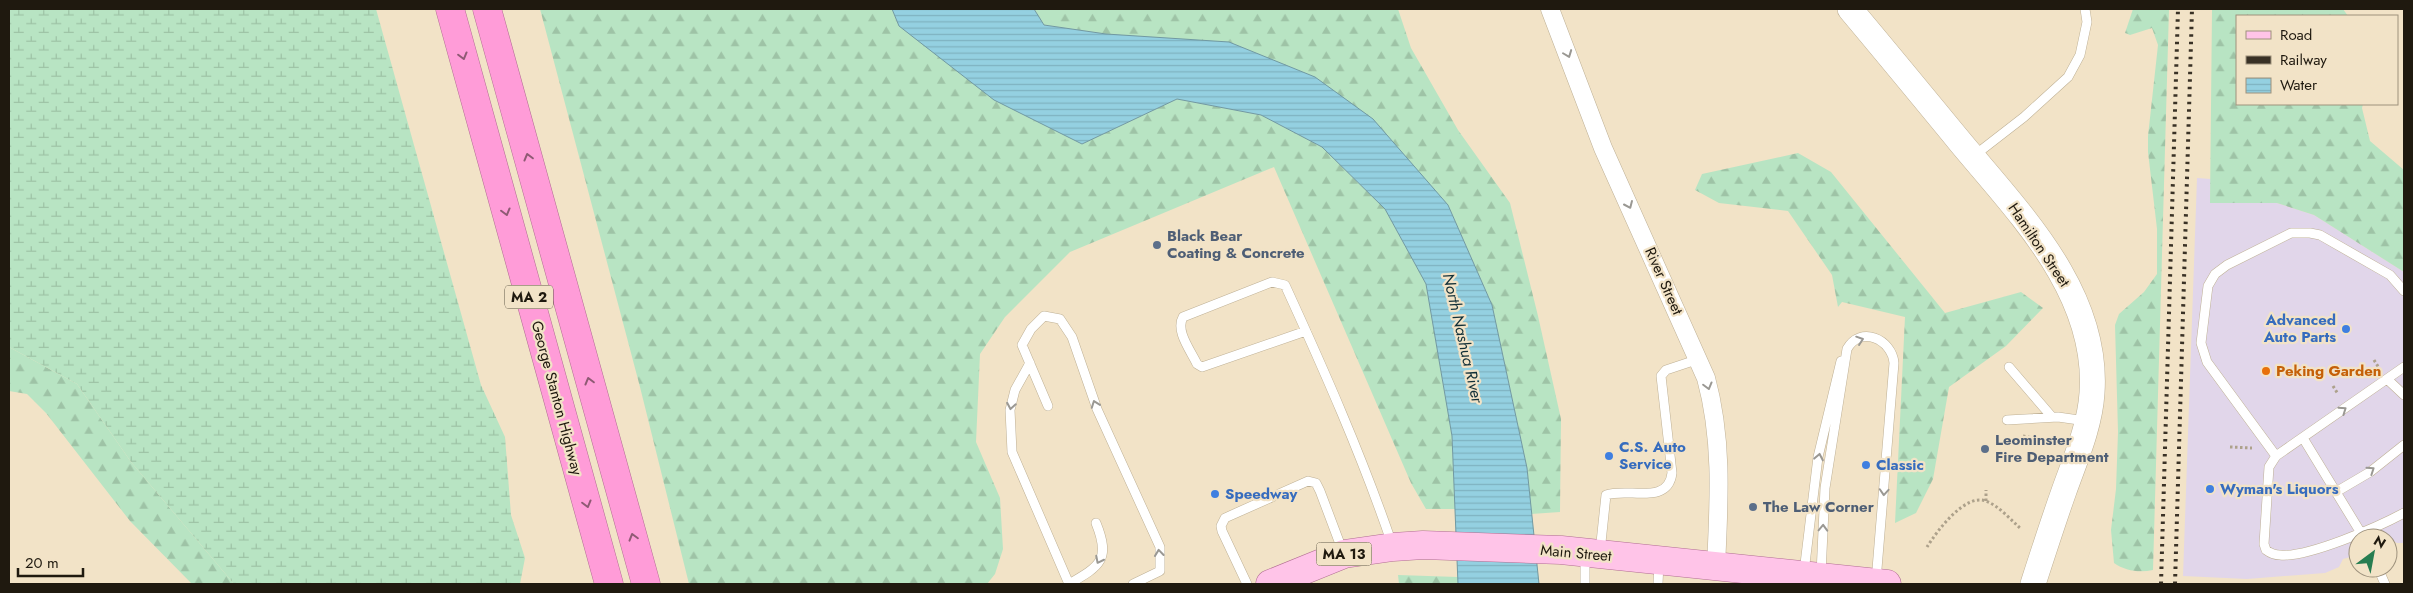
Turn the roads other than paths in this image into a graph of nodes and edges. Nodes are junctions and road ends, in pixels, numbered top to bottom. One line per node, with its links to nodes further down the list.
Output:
1 (450, 9): 36 (highway, George Stanton Highway / MA 2, one-way to 36)
2 (487, 9): 37 (highway, MA 2, one-way to 2)
3 (1550, 9): 10 (street, River Street, one-way to 10)
4 (1850, 9): 6 (main road, Hamilton Street)
5 (2085, 9): 6 (lane)
6 (1973, 157): 19 (main road, Hamilton Street)
7 (2404, 291): 22 (lane)
8 (1306, 331): 8 (lane); 29 (lane)
9 (1847, 349): 35 (lane, one-way to 9); 35 (lane, one-way to 9); 43 (lane, one-way to 43)
10 (1699, 359): 30 (lane); 32 (street, River Street, one-way to 32)
11 (1030, 363): 16 (lane); 38 (lane, one-way to 38); 39 (lane, one-way to 11)
12 (2009, 367): 17 (lane)
13 (2404, 367): 14 (lane)
14 (2386, 379): 15 (lane); 20 (lane, one-way to 14)
15 (2404, 396)
16 (1048, 406)
17 (2052, 417): 18 (lane); 19 (lane)
18 (2007, 420)
19 (2086, 422): 44 (main road, Hamilton Street)
20 (2302, 438): 22 (lane); 23 (lane)
21 (2404, 445): 23 (lane, one-way to 21)
22 (2276, 456): 28 (lane)
23 (2336, 492): 26 (lane)
24 (2404, 514): 27 (lane)
25 (1096, 523): 38 (lane, one-way to 38)
26 (2358, 528)
27 (2376, 528)
28 (2348, 539)
29 (1393, 547): 30 (main road, Main Street / MA 13); 31 (main road, Main Street / MA 13)
30 (1582, 552): 33 (main road, Main Street / MA 13); 42 (lane)
31 (1344, 554): 40 (lane); 41 (main road, Main Street / MA 13)
32 (1716, 566): 33 (main road, Main Street / MA 13); 34 (main road, Main Street / MA 13)
33 (1659, 573)
34 (1763, 578): 35 (main road, Main Street / MA 13)
35 (1819, 578): 43 (main road, Main Street / MA 13)
36 (609, 584)
37 (646, 584)
38 (1069, 584)
39 (1133, 584)
40 (1247, 584)
41 (1270, 584)
42 (1585, 584)
43 (1882, 584)
44 (2033, 584)

